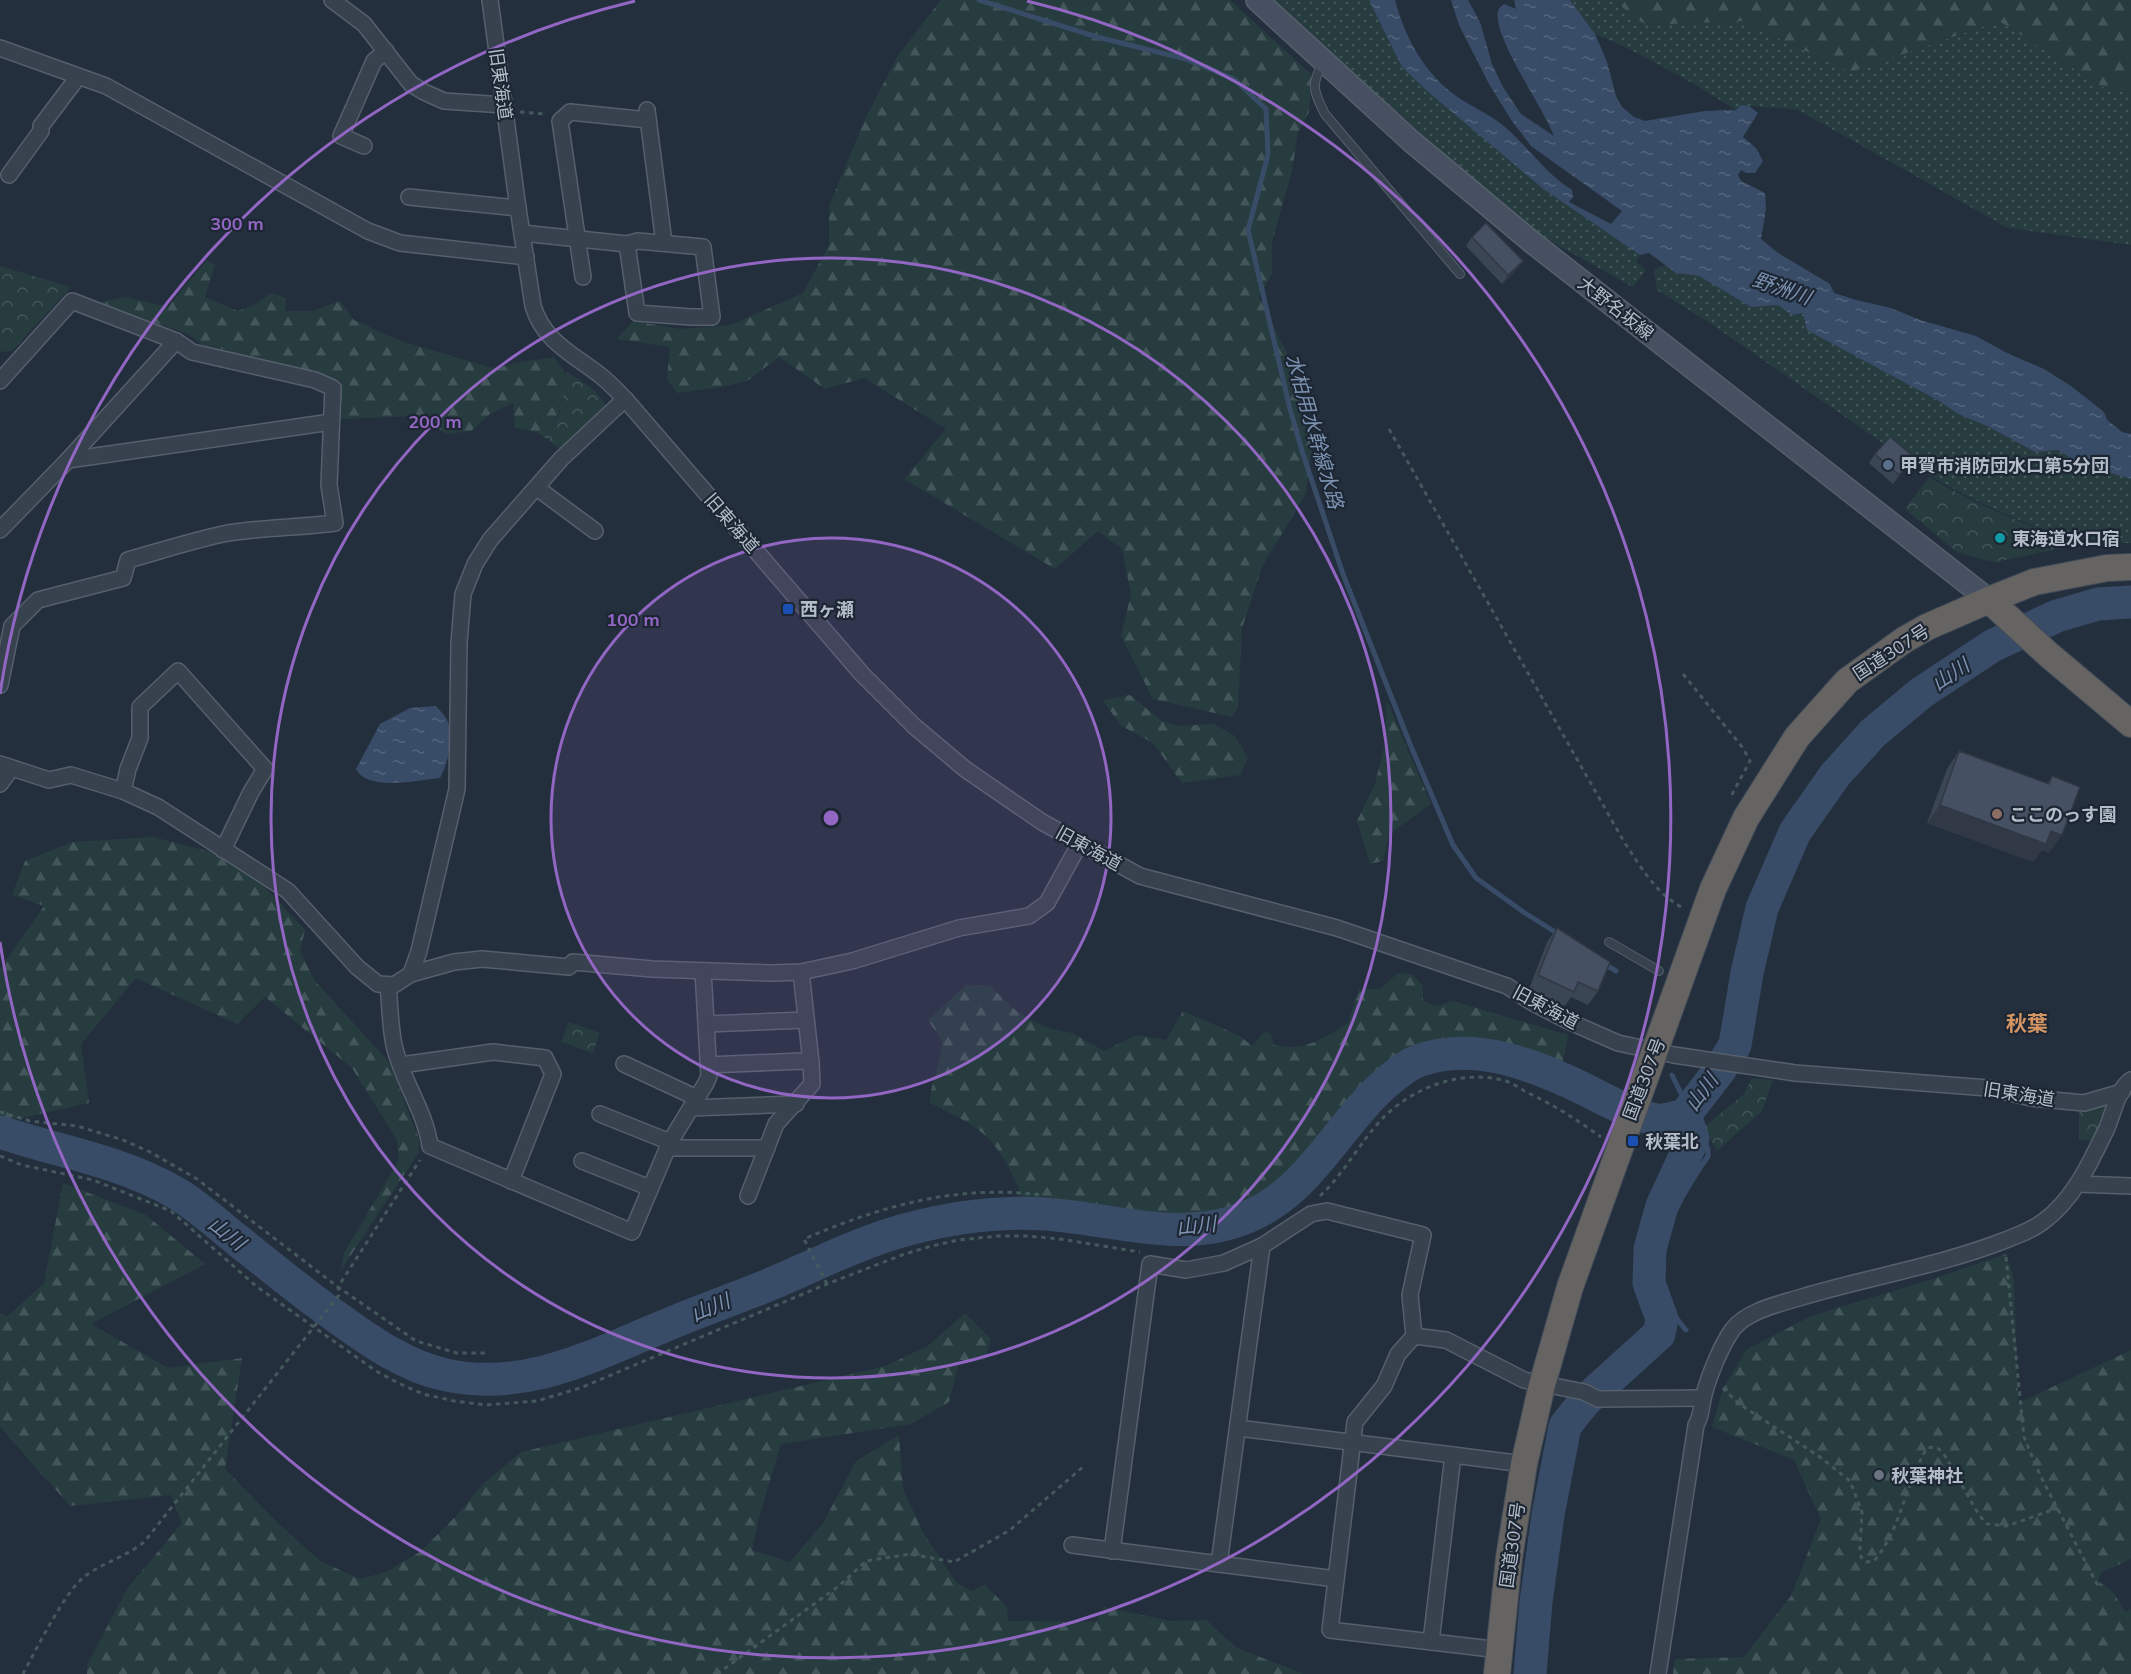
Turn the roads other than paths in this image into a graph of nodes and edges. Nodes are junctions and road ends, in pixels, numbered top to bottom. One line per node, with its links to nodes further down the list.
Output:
1 (332, 0): 5 (street)
2 (490, 0): 8 (street, 旧東海道)
3 (1257, 0): 6 (main road, 大野名坂線)
4 (0, 48): 7 (street)
5 (386, 51): 8 (street); 9 (street)
6 (1324, 62): 18 (lane); 29 (main road, 大野名坂線)
7 (78, 77): 10 (street); 17 (street)
8 (504, 109): 12 (street, 旧東海道)
9 (364, 146)
10 (9, 176)
11 (409, 197): 12 (street)
12 (518, 208): 13 (street, 旧東海道)
13 (522, 233): 14 (street); 17 (street, 旧東海道)
14 (578, 239): 15 (street); 16 (street); 19 (street)
15 (664, 243): 16 (street); 16 (street)
16 (627, 244)
17 (526, 257): 22 (street, 旧東海道)
18 (1460, 274)
19 (583, 277)
20 (176, 341): 21 (street); 23 (street); 24 (street)
21 (3, 372)
22 (625, 399): 25 (street); 35 (street, 旧東海道)
23 (331, 422): 24 (street); 30 (street)
24 (68, 460): 26 (street)
25 (537, 488): 27 (street); 41 (street)
26 (0, 530)
27 (595, 531)
28 (2131, 567): 29 (highway, 国道307号)
29 (1989, 600): 31 (highway); 45 (highway, 国道307号)
30 (0, 685)
31 (2131, 724)
32 (5, 766): 33 (street); 34 (street)
33 (0, 784)
34 (123, 791): 36 (street); 36 (street)
35 (1080, 843): 40 (street); 45 (street, 旧東海道)
36 (223, 850): 42 (street)
37 (1609, 942): 39 (lane)
38 (703, 970): 40 (street); 41 (street); 44 (street)
39 (1659, 971)
40 (801, 972): 43 (street)
41 (411, 974): 42 (street)
42 (388, 985): 48 (street)
43 (806, 1020): 44 (street); 46 (street)
44 (706, 1024): 49 (street)
45 (1655, 1052): 50 (street, 旧東海道); 64 (highway, 国道307号)
46 (812, 1062): 49 (street); 52 (street)
47 (624, 1064): 51 (street)
48 (401, 1065): 57 (street); 57 (street)
49 (708, 1065): 51 (street)
50 (2126, 1086): 58 (street)
51 (694, 1103): 52 (street); 54 (street)
52 (796, 1104): 55 (street)
53 (600, 1114): 54 (street)
54 (669, 1145): 55 (street); 60 (street)
55 (767, 1149): 61 (street)
56 (582, 1161): 60 (street)
57 (511, 1181): 60 (street)
58 (2078, 1184): 59 (street); 65 (street)
59 (2131, 1186)
60 (650, 1188)
61 (748, 1196)
62 (1262, 1246): 63 (street); 66 (street); 71 (street)
63 (1414, 1336): 64 (street); 67 (street)
64 (1542, 1385): 65 (street); 69 (highway, 国道307号)
65 (1703, 1398): 76 (street)
66 (1238, 1428): 67 (street); 72 (street)
67 (1352, 1442): 68 (street); 73 (street)
68 (1453, 1455): 69 (street); 74 (street)
69 (1524, 1464): 75 (highway, 国道307号)
70 (1072, 1545): 71 (street)
71 (1112, 1551): 72 (street)
72 (1219, 1564): 73 (street)
73 (1336, 1579): 74 (street)
74 (1431, 1642): 75 (street)
75 (1498, 1662)
76 (1658, 1674)

